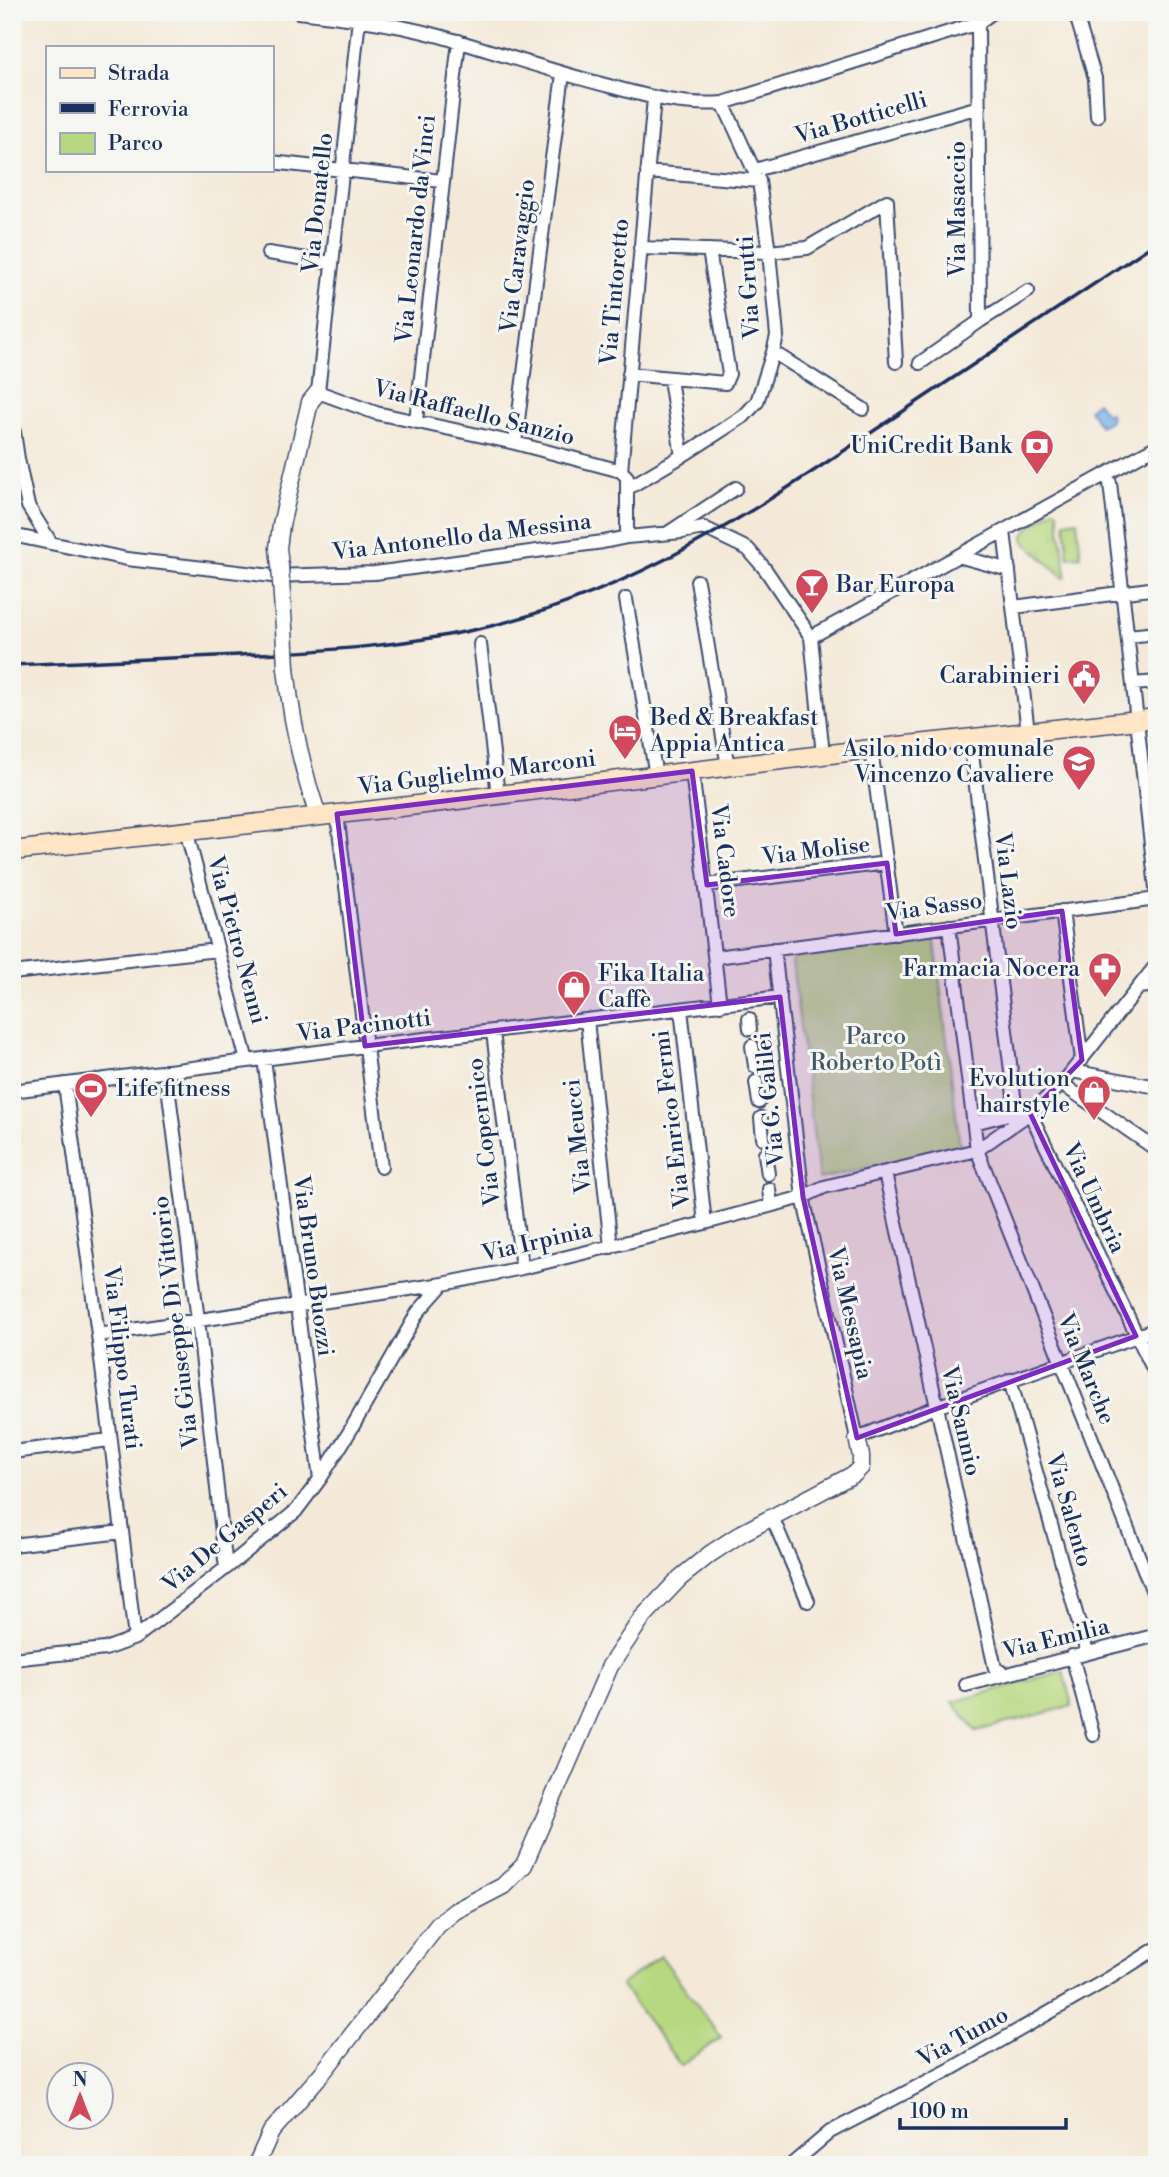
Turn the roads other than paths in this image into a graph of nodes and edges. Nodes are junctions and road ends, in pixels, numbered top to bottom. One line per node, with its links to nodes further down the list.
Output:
1 (298, 12): 4 (street)
2 (993, 12): 5 (street)
3 (1076, 12): 11 (street)
4 (359, 19): 6 (street); 13 (street, Via Donatello)
5 (978, 23): 9 (street); 10 (street, Via Masaccio)
6 (459, 41): 7 (street); 16 (street, Via Leonardo da Vinci)
7 (563, 75): 8 (street); 33 (street, Via Caravaggio)
8 (654, 98): 9 (street); 14 (street, Via Tintoretto)
9 (723, 103): 15 (street, Via Grutti)
10 (979, 107): 15 (street, Via Botticelli); 23 (street, Via Masaccio)
11 (1097, 116)
12 (273, 162): 13 (street)
13 (343, 169): 16 (street); 21 (street, Via Donatello)
14 (647, 172): 15 (street); 17 (street, Via Tintoretto)
15 (757, 176): 19 (street, Via Grutti)
16 (442, 180): 32 (street, Via Leonardo da Vinci)
17 (640, 248): 18 (street); 27 (street, Via Tintoretto)
18 (709, 250): 19 (street); 28 (street)
19 (769, 252): 24 (street, Via Grutti); 25 (street)
20 (268, 253): 21 (street)
21 (332, 263): 29 (street, Via Donatello)
22 (1028, 291): 23 (street)
23 (980, 321): 26 (street)
24 (774, 352): 30 (street); 35 (street, Via Grutti)
25 (896, 362)
26 (920, 363)
27 (629, 374): 28 (street); 37 (street, Via Tintoretto)
28 (670, 379): 35 (street)
29 (318, 392): 32 (street, Via Raffaello Sanzio); 71 (street, bridge)
30 (863, 408)
31 (12, 419): 36 (street)
32 (416, 421): 33 (street, Via Raffaello Sanzio)
33 (515, 443): 37 (street, Via Raffaello Sanzio)
34 (1157, 446): 38 (street)
35 (682, 456): 39 (street, Via Grutti)
36 (15, 465): 45 (street)
37 (621, 471): 39 (street, Via Tintoretto)
38 (1106, 474): 41 (street); 50 (street)
39 (628, 488): 44 (street)
40 (736, 488): 42 (street)
41 (1004, 531): 46 (street); 47 (street)
42 (667, 533): 44 (street, Via Antonello da Messina); 55 (street, Via Antonello da Messina)
43 (12, 535): 45 (street, Via Antonello da Messina)
44 (627, 537): 45 (street, Via Antonello da Messina)
45 (51, 543)
46 (958, 556): 47 (street); 55 (street)
47 (1009, 570): 52 (street)
48 (697, 581): 65 (street)
49 (1157, 588): 50 (street)
50 (1122, 592): 52 (street); 54 (street)
51 (626, 599): 67 (street)
52 (1014, 607): 61 (street)
53 (1157, 633): 54 (street)
54 (1128, 636): 58 (street)
55 (811, 637): 64 (street)
56 (480, 644): 69 (street)
57 (1157, 682): 58 (street)
58 (1133, 684): 60 (street)
59 (1157, 718): 60 (main road, Via Guglielmo Marconi)
60 (1137, 720): 61 (main road, Via Guglielmo Marconi); 68 (street)
61 (1028, 732): 62 (main road, Via Guglielmo Marconi)
62 (970, 738): 63 (main road, Via Guglielmo Marconi); 78 (street, Via Lazio)
63 (870, 749): 64 (main road, Via Guglielmo Marconi); 74 (street)
64 (823, 755): 65 (main road, Via Guglielmo Marconi)
65 (728, 767): 66 (main road, Via Guglielmo Marconi)
66 (692, 771): 67 (main road, Via Guglielmo Marconi); 75 (street, Via Cadore)
67 (656, 776): 69 (main road, Via Guglielmo Marconi)
68 (1151, 791): 76 (street)
69 (498, 795): 70 (main road, Via Guglielmo Marconi)
70 (337, 814): 71 (main road, Via Guglielmo Marconi); 93 (street)
71 (318, 816): 72 (main road, Via Guglielmo Marconi)
72 (186, 830): 73 (main road, Via Guglielmo Marconi); 82 (street, Via Pietro Nenni)
73 (12, 851)
74 (887, 863): 75 (street, Via Molise); 80 (street)
75 (707, 885): 83 (street, Via Cadore)
76 (1157, 898): 77 (street, Via Sasso)
77 (1062, 911): 78 (street, Via Sasso); 96 (street)
78 (992, 920): 79 (street, Via Sasso); 107 (street, Via Lazio)
79 (949, 926): 80 (street, Via Sasso); 110 (street, Via Marche)
80 (896, 934): 81 (street, Via Sasso)
81 (774, 949): 83 (street, Via Sasso); 88 (street, Via G. Galilei)
82 (217, 950): 85 (street); 97 (street, Via Pietro Nenni)
83 (716, 957): 89 (street, Via Cadore)
84 (1157, 964): 87 (street)
85 (12, 973)
86 (1157, 985): 87 (street)
87 (1139, 987): 96 (street)
88 (780, 997): 89 (street, Via Pacinotti); 119 (street, Via G. Galilei)
89 (720, 1005): 90 (street, Via Pacinotti)
90 (681, 1009): 91 (street, Via Pacinotti); 121 (street, Via Enrico Fermi)
91 (587, 1020): 92 (street, Via Pacinotti); 122 (street, Via Meucci)
92 (493, 1032): 93 (street, Via Pacinotti); 123 (street, Via Copernico)
93 (365, 1046): 95 (street, Via Pacinotti); 115 (street)
94 (752, 1046): 98 (street)
95 (264, 1059): 97 (street, Via Pacinotti); 125 (street, Via Bruno Buozzi)
96 (1082, 1060): 100 (street)
97 (247, 1061): 99 (street, Via Pacinotti)
98 (754, 1066)
99 (166, 1072): 102 (street, Via Pacinotti); 126 (street, Via Giuseppe Di Vittorio)
100 (1072, 1072): 103 (street); 104 (street)
101 (757, 1082): 106 (street)
102 (65, 1084): 105 (street, Via Pacinotti); 128 (street, Via Filippo Turati)
103 (1062, 1084): 108 (street); 113 (street)
104 (1157, 1087)
105 (12, 1091)
106 (759, 1102)
107 (1016, 1112): 108 (street); 110 (street)
108 (1030, 1113): 112 (street); 129 (street, Via Umbria)
109 (761, 1118): 111 (street)
110 (974, 1124): 112 (street, Via Marche)
111 (763, 1138)
112 (977, 1150): 116 (street, Via Irpinia); 130 (street, Via Marche)
113 (1157, 1150)
114 (765, 1154): 117 (street)
115 (381, 1167)
116 (885, 1172): 119 (street, Via Irpinia); 133 (street, Via Sannio)
117 (768, 1174)
118 (769, 1189): 120 (street)
119 (803, 1197): 120 (street, Via Irpinia); 134 (street, Via Messapia)
120 (771, 1205): 121 (street, Via Irpinia)
121 (705, 1223): 122 (street, Via Irpinia)
122 (611, 1247): 123 (street, Via Irpinia)
123 (522, 1268): 124 (street, Via Irpinia)
124 (443, 1284): 125 (street, Via Irpinia); 137 (street, Via De Gasperi)
125 (296, 1305): 126 (street, Via Irpinia); 137 (street, Via Bruno Buozzi)
126 (198, 1320): 128 (street, Via Irpinia); 141 (street, Via Giuseppe Di Vittorio)
127 (1157, 1329): 129 (street)
128 (98, 1335): 135 (street, Via Filippo Turati)
129 (1136, 1336): 130 (street); 131 (street, Via Umbria)
130 (1061, 1363): 132 (street); 143 (street, Via Marche)
131 (1157, 1377)
132 (1010, 1380): 133 (street); 146 (street, Via Salento)
133 (936, 1407): 134 (street); 149 (street, Via Sannio)
134 (857, 1438): 138 (street)
135 (110, 1440): 136 (street); 139 (street, Via Filippo Turati)
136 (12, 1452)
137 (320, 1479): 141 (street, Via De Gasperi)
138 (772, 1517): 142 (street); 153 (street)
139 (122, 1532): 140 (street); 145 (street, Via Filippo Turati)
140 (12, 1545)
141 (226, 1568): 145 (street, Via De Gasperi)
142 (808, 1601)
143 (1157, 1602)
144 (1157, 1635): 146 (street, Via Emilia)
145 (135, 1638): 148 (street, Via De Gasperi)
146 (1087, 1652): 147 (street, Via Emilia)
147 (1072, 1656): 149 (street, Via Emilia); 151 (street)
148 (12, 1658)
149 (1004, 1674): 150 (street, Via Emilia)
150 (965, 1685)
151 (1094, 1735)
152 (1157, 1948): 154 (street, Via Tumo)
153 (256, 2165)
154 (791, 2165)

